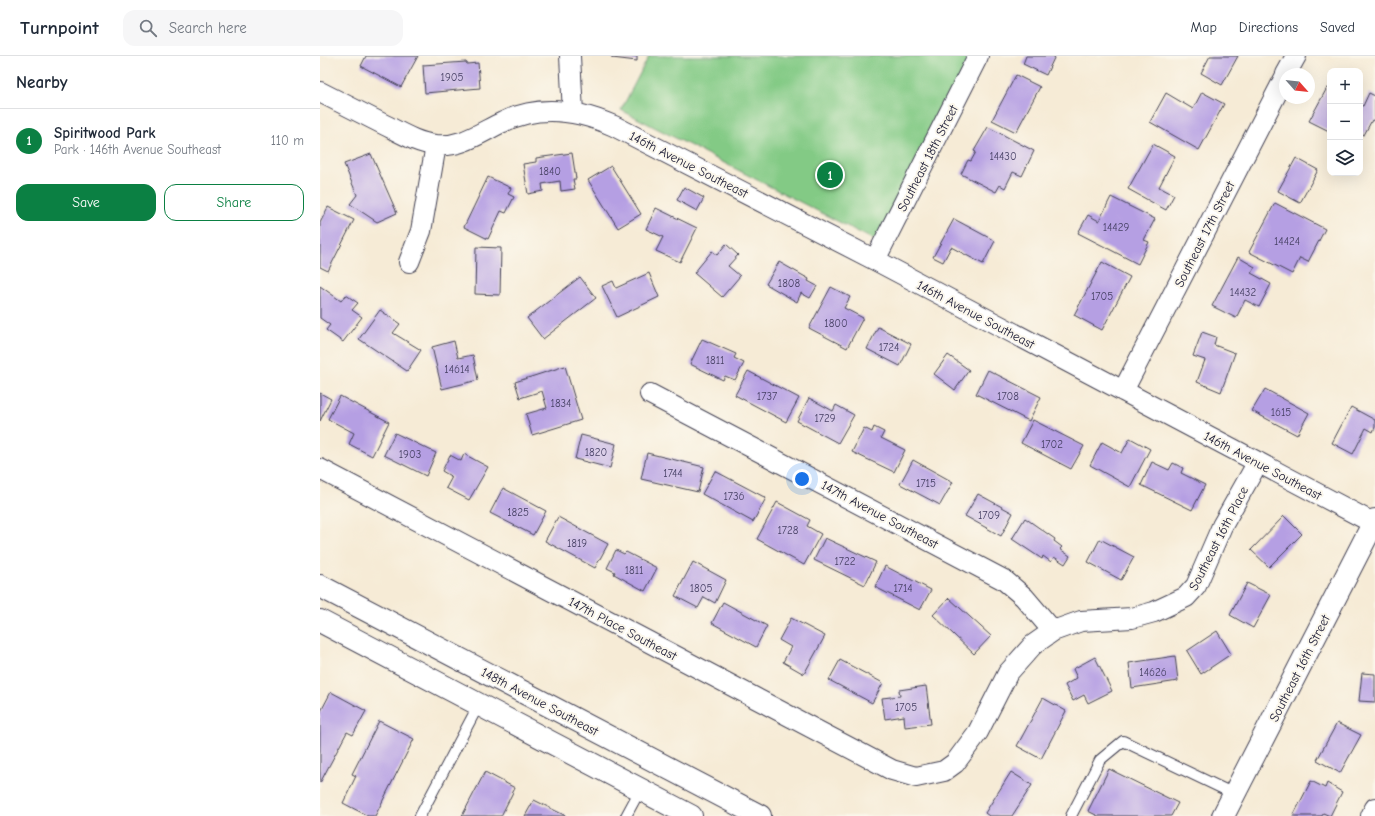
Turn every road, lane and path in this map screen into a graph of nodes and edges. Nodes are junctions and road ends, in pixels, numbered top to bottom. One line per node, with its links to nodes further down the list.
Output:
1 (570, 56): 7 (street)
2 (978, 56): 9 (street, Southeast 18th Street)
3 (1296, 56): 4 (street)
4 (1289, 68)
5 (1279, 89): 11 (street, Southeast 17th Street)
6 (320, 92): 8 (street)
7 (573, 113): 8 (street, 146th Avenue Southeast); 9 (street, 146th Avenue Southeast)
8 (436, 145): 10 (street)
9 (875, 260): 11 (street, 146th Avenue Southeast)
10 (409, 262)
11 (1123, 391): 13 (street, 146th Avenue Southeast)
12 (650, 394): 18 (street, 147th Avenue Southeast)
13 (1258, 462): 15 (street, 146th Avenue Southeast); 18 (street, Southeast 16th Place)
14 (320, 469): 18 (street, 147th Place Southeast)
15 (1375, 522): 21 (main road, Southeast 16th Street)
16 (320, 586): 26 (main road, 148th Avenue Southeast)
17 (320, 621): 19 (main road)
18 (1053, 631)
19 (478, 706): 20 (main road); 23 (lane)
20 (640, 790): 24 (lane); 25 (main road)
21 (1234, 794): 27 (lane); 28 (main road, Southeast 16th Street)
22 (1375, 808): 29 (street)
23 (420, 816)
24 (626, 816)
25 (691, 816)
26 (760, 816)
27 (1071, 816)
28 (1223, 816)
29 (1372, 816)

